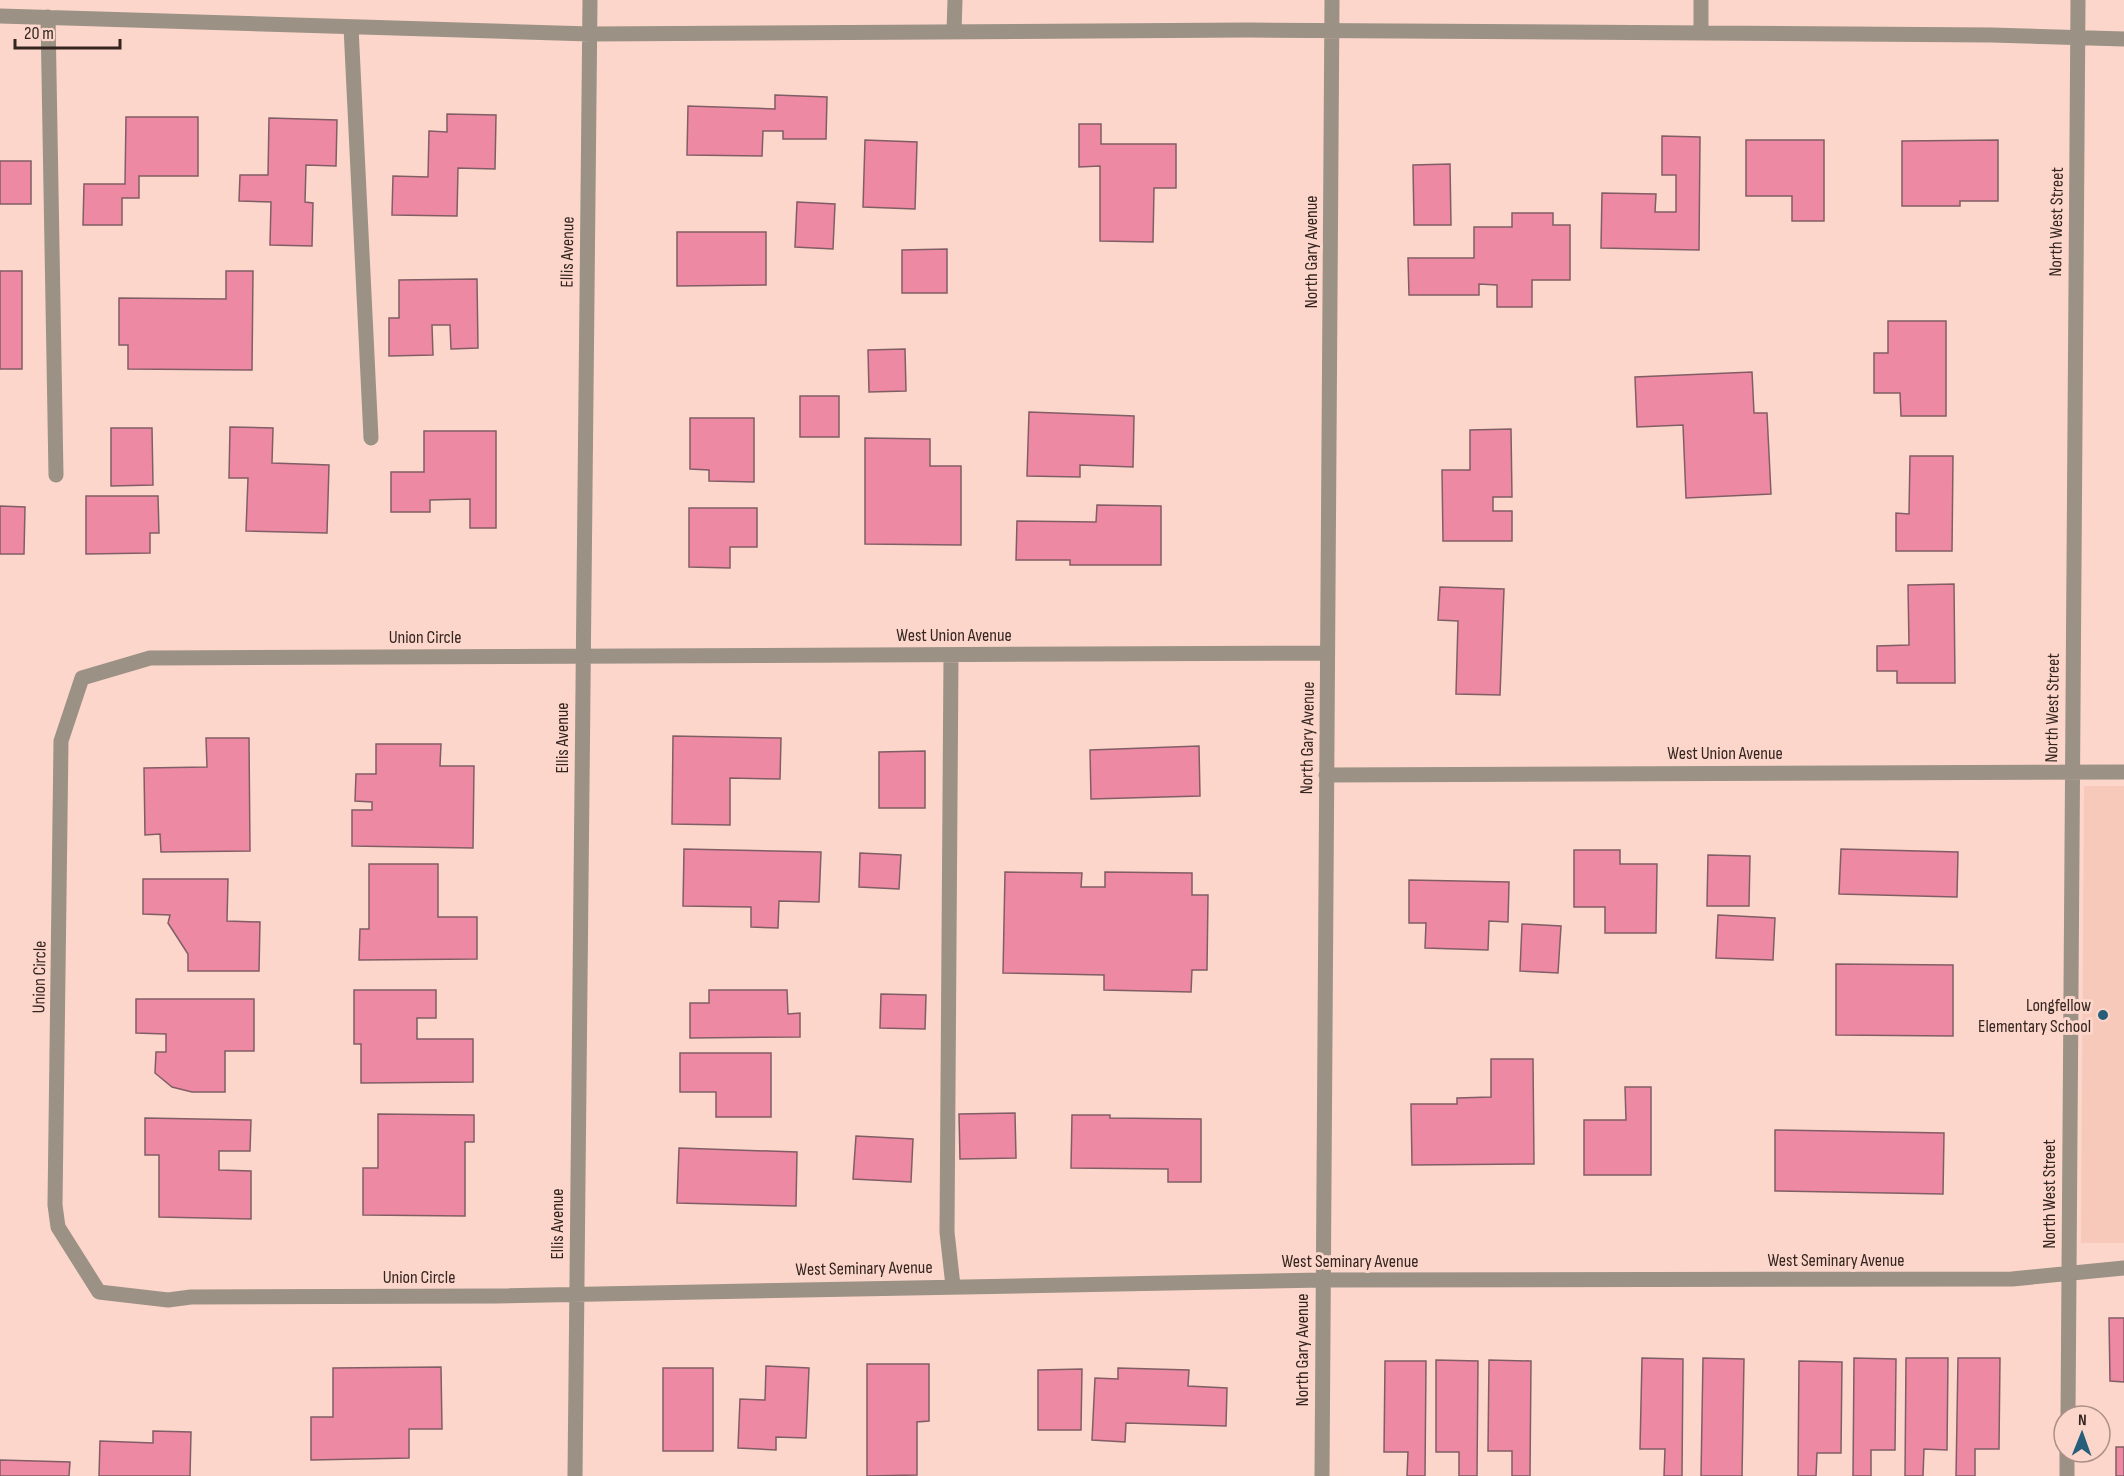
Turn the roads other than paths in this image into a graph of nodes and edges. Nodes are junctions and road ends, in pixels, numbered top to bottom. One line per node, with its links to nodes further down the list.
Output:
1 (590, 0): 12 (street, Ellis Avenue)
2 (955, 0): 9 (street)
3 (1332, 0): 10 (street, North Gary Avenue)
4 (1701, 0): 11 (street)
5 (2078, 0): 13 (street, North West Street)
6 (0, 16): 7 (street)
7 (48, 17): 8 (street); 16 (street)
8 (351, 27): 12 (street); 15 (street)
9 (954, 32): 10 (street); 12 (street)
10 (1332, 32): 11 (street); 17 (street, North Gary Avenue)
11 (1701, 33): 13 (street)
12 (590, 34): 19 (street, Ellis Avenue)
13 (2078, 39): 14 (street); 20 (street, North West Street)
14 (2124, 39)
15 (371, 438)
16 (56, 475)
17 (1327, 653): 18 (street, West Union Avenue); 22 (street, North Gary Avenue)
18 (951, 655): 19 (street, West Union Avenue); 26 (street)
19 (582, 656): 27 (street, Ellis Avenue); 27 (street, Union Circle)
20 (2071, 771): 21 (street, West Union Avenue); 22 (street, West Union Avenue); 24 (street, North West Street)
21 (2124, 772)
22 (1326, 775): 25 (street, North Gary Avenue)
23 (2124, 1268): 24 (street, West Seminary Avenue)
24 (2069, 1275): 25 (street, West Seminary Avenue); 28 (street, North West Street)
25 (1322, 1280): 26 (street, West Seminary Avenue); 30 (street, North Gary Avenue)
26 (953, 1286): 27 (street, West Seminary Avenue)
27 (576, 1293): 29 (street, Ellis Avenue)
28 (2068, 1404)
29 (575, 1476)
30 (1322, 1476)

